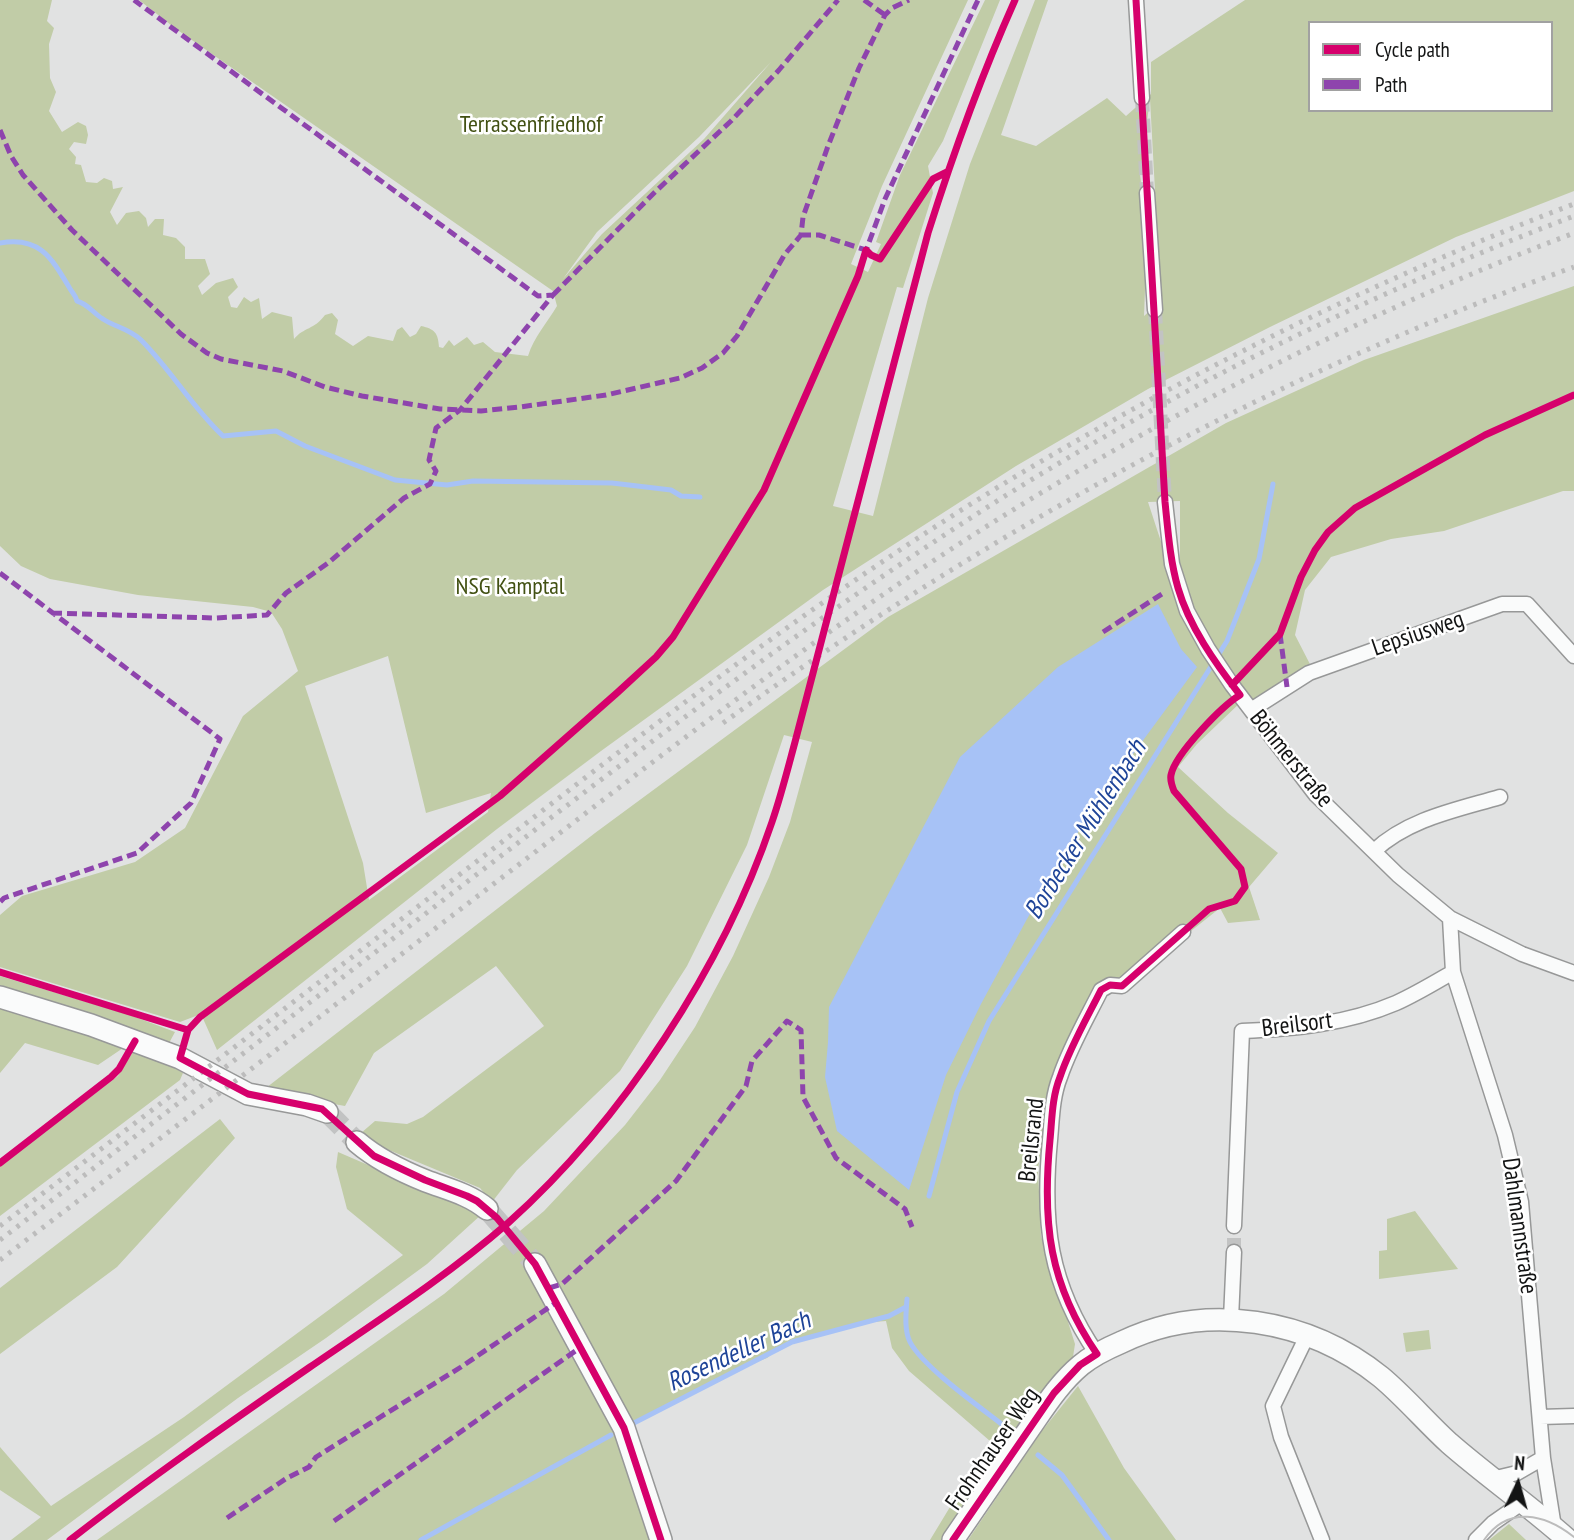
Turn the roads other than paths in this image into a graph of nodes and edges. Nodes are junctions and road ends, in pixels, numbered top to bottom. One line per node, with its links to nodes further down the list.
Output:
1 (1136, 0): 2 (street)
2 (1142, 98)
3 (1147, 193): 4 (street)
4 (1155, 310)
5 (1165, 502): 7 (street, Böhmerstraße)
6 (1574, 656): 7 (street, Lepsiusweg)
7 (1251, 710): 9 (street, Böhmerstraße)
8 (1500, 797): 9 (street)
9 (1374, 851): 10 (street, Böhmerstraße)
10 (1450, 918): 12 (street, Dahlmannstraße); 13 (street, Böhmerstraße)
11 (1183, 933): 23 (street, Breilsrand)
12 (1453, 972): 18 (street, Breilsort); 25 (street, Dahlmannstraße)
13 (1574, 973)
14 (0, 997): 15 (street)
15 (327, 1112)
16 (357, 1142): 17 (street)
17 (487, 1209)
18 (1234, 1226)
19 (1234, 1252): 21 (street)
20 (535, 1264): 30 (street)
21 (1231, 1319): 22 (street, Frohnhauser Weg); 23 (street, Frohnhauser Weg)
22 (1307, 1336): 27 (street, Frohnhauser Weg); 32 (street)
23 (1097, 1354): 31 (street, Frohnhauser Weg)
24 (1568, 1416): 25 (street)
25 (1540, 1417): 26 (street, Dahlmannstraße)
26 (1544, 1458): 27 (street); 29 (street, Dahlmannstraße)
27 (1492, 1479): 28 (street, Frohnhauser Weg)
28 (1523, 1502): 29 (street, Frohnhauser Weg); 33 (street)
29 (1561, 1534)
30 (661, 1540)
31 (953, 1540)
32 (1322, 1540)
33 (1476, 1540)

